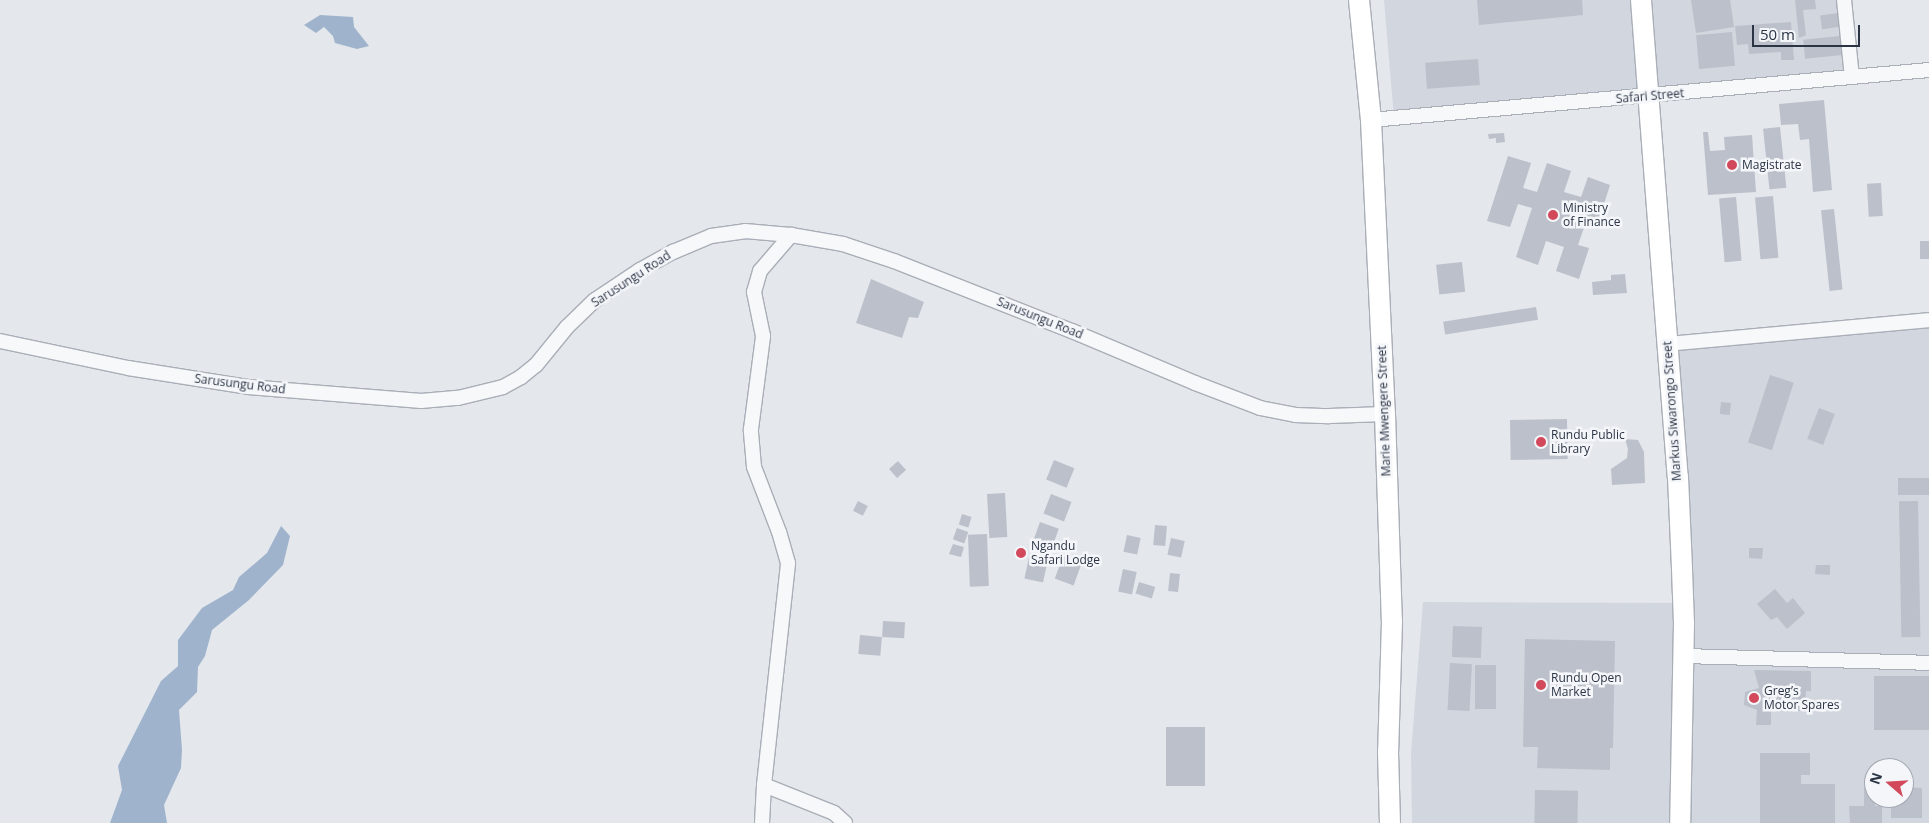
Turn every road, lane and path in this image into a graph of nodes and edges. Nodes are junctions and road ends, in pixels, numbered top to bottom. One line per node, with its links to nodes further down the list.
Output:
1 (1359, 0): 7 (street, Marie Mwengere Street)
2 (1641, 0): 6 (street, Markus Siwarongo Street)
3 (1844, 0): 5 (street)
4 (1929, 70): 5 (street, Safari Street)
5 (1852, 77): 6 (street, Safari Street)
6 (1649, 96): 7 (street, Safari Street); 11 (street, Markus Siwarongo Street)
7 (1371, 120): 12 (street, Marie Mwengere Street)
8 (791, 234): 10 (street, Sarusungu Road); 12 (street, Sarusungu Road); 15 (street)
9 (1929, 320): 11 (street)
10 (0, 341)
11 (1667, 344): 13 (street, Markus Siwarongo Street)
12 (1385, 414): 18 (street, Marie Mwengere Street)
13 (1683, 656): 14 (street); 19 (street, Markus Siwarongo Street)
14 (1929, 663)
15 (764, 785): 16 (street); 17 (street)
16 (762, 823)
17 (845, 823)
18 (1390, 823)
19 (1680, 823)

